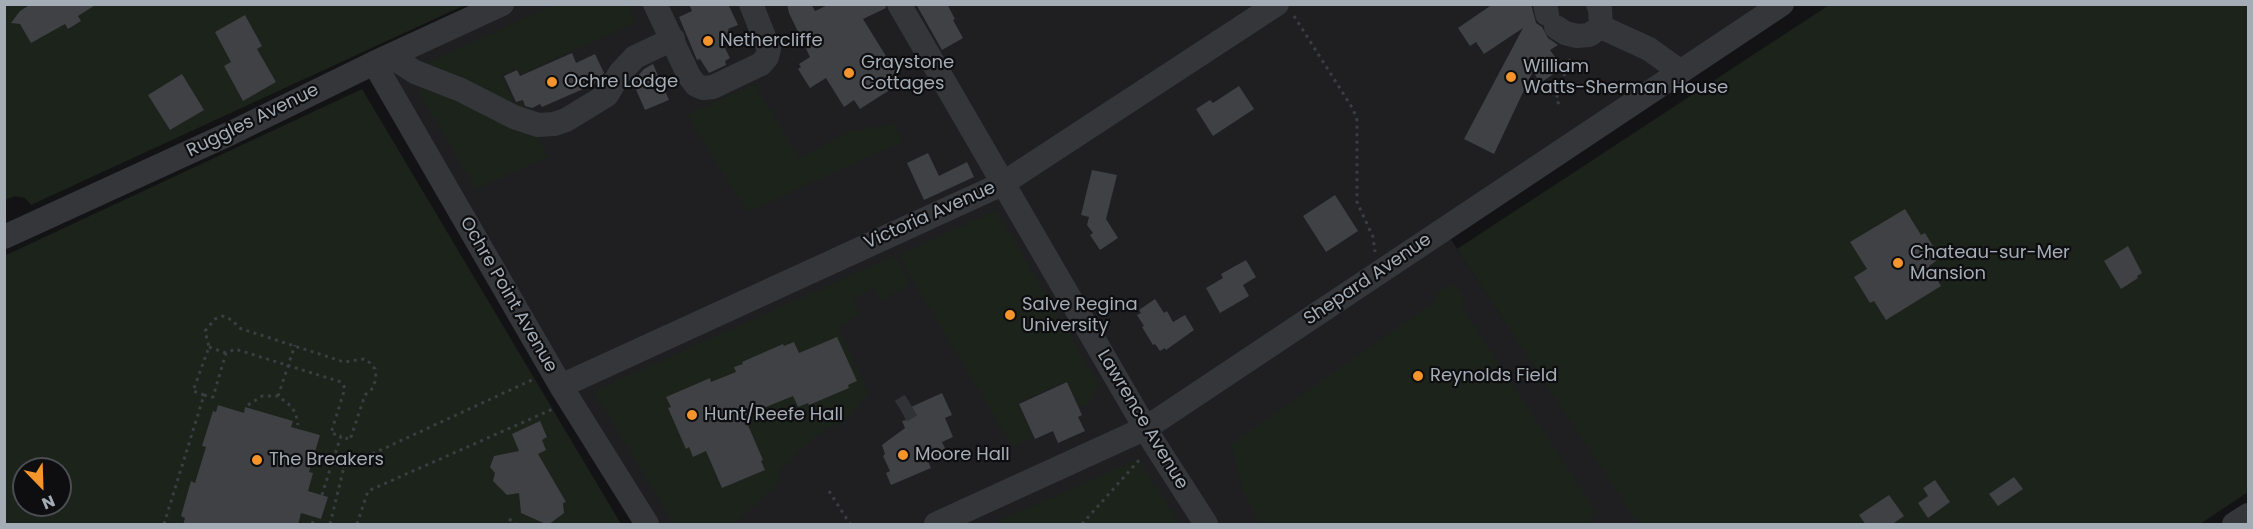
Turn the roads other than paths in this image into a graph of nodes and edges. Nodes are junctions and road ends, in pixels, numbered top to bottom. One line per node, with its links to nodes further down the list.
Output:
1 (502, 4): 10 (street, Ruggles Avenue)
2 (656, 4): 9 (street)
3 (751, 4): 9 (street)
4 (899, 4): 12 (street, Lawrence Avenue)
5 (1782, 4): 11 (street, Shepard Avenue)
6 (1285, 9): 12 (street, Victoria Avenue)
7 (1599, 16): 8 (street); 11 (street)
8 (1557, 20)
9 (672, 39): 10 (street)
10 (382, 60): 13 (street, Ruggles Avenue); 14 (street, Ochre Point Avenue)
11 (1681, 72): 15 (street, Shepard Avenue)
12 (1002, 184): 14 (street, Victoria Avenue); 15 (street, Lawrence Avenue)
13 (4, 237)
14 (561, 386): 17 (street, Ochre Point Avenue)
15 (1150, 435): 18 (street, Shepard Avenue); 19 (street, Lawrence Avenue)
16 (2248, 515): 20 (street)
17 (647, 525)
18 (936, 525)
19 (1206, 525)
20 (2234, 525)

